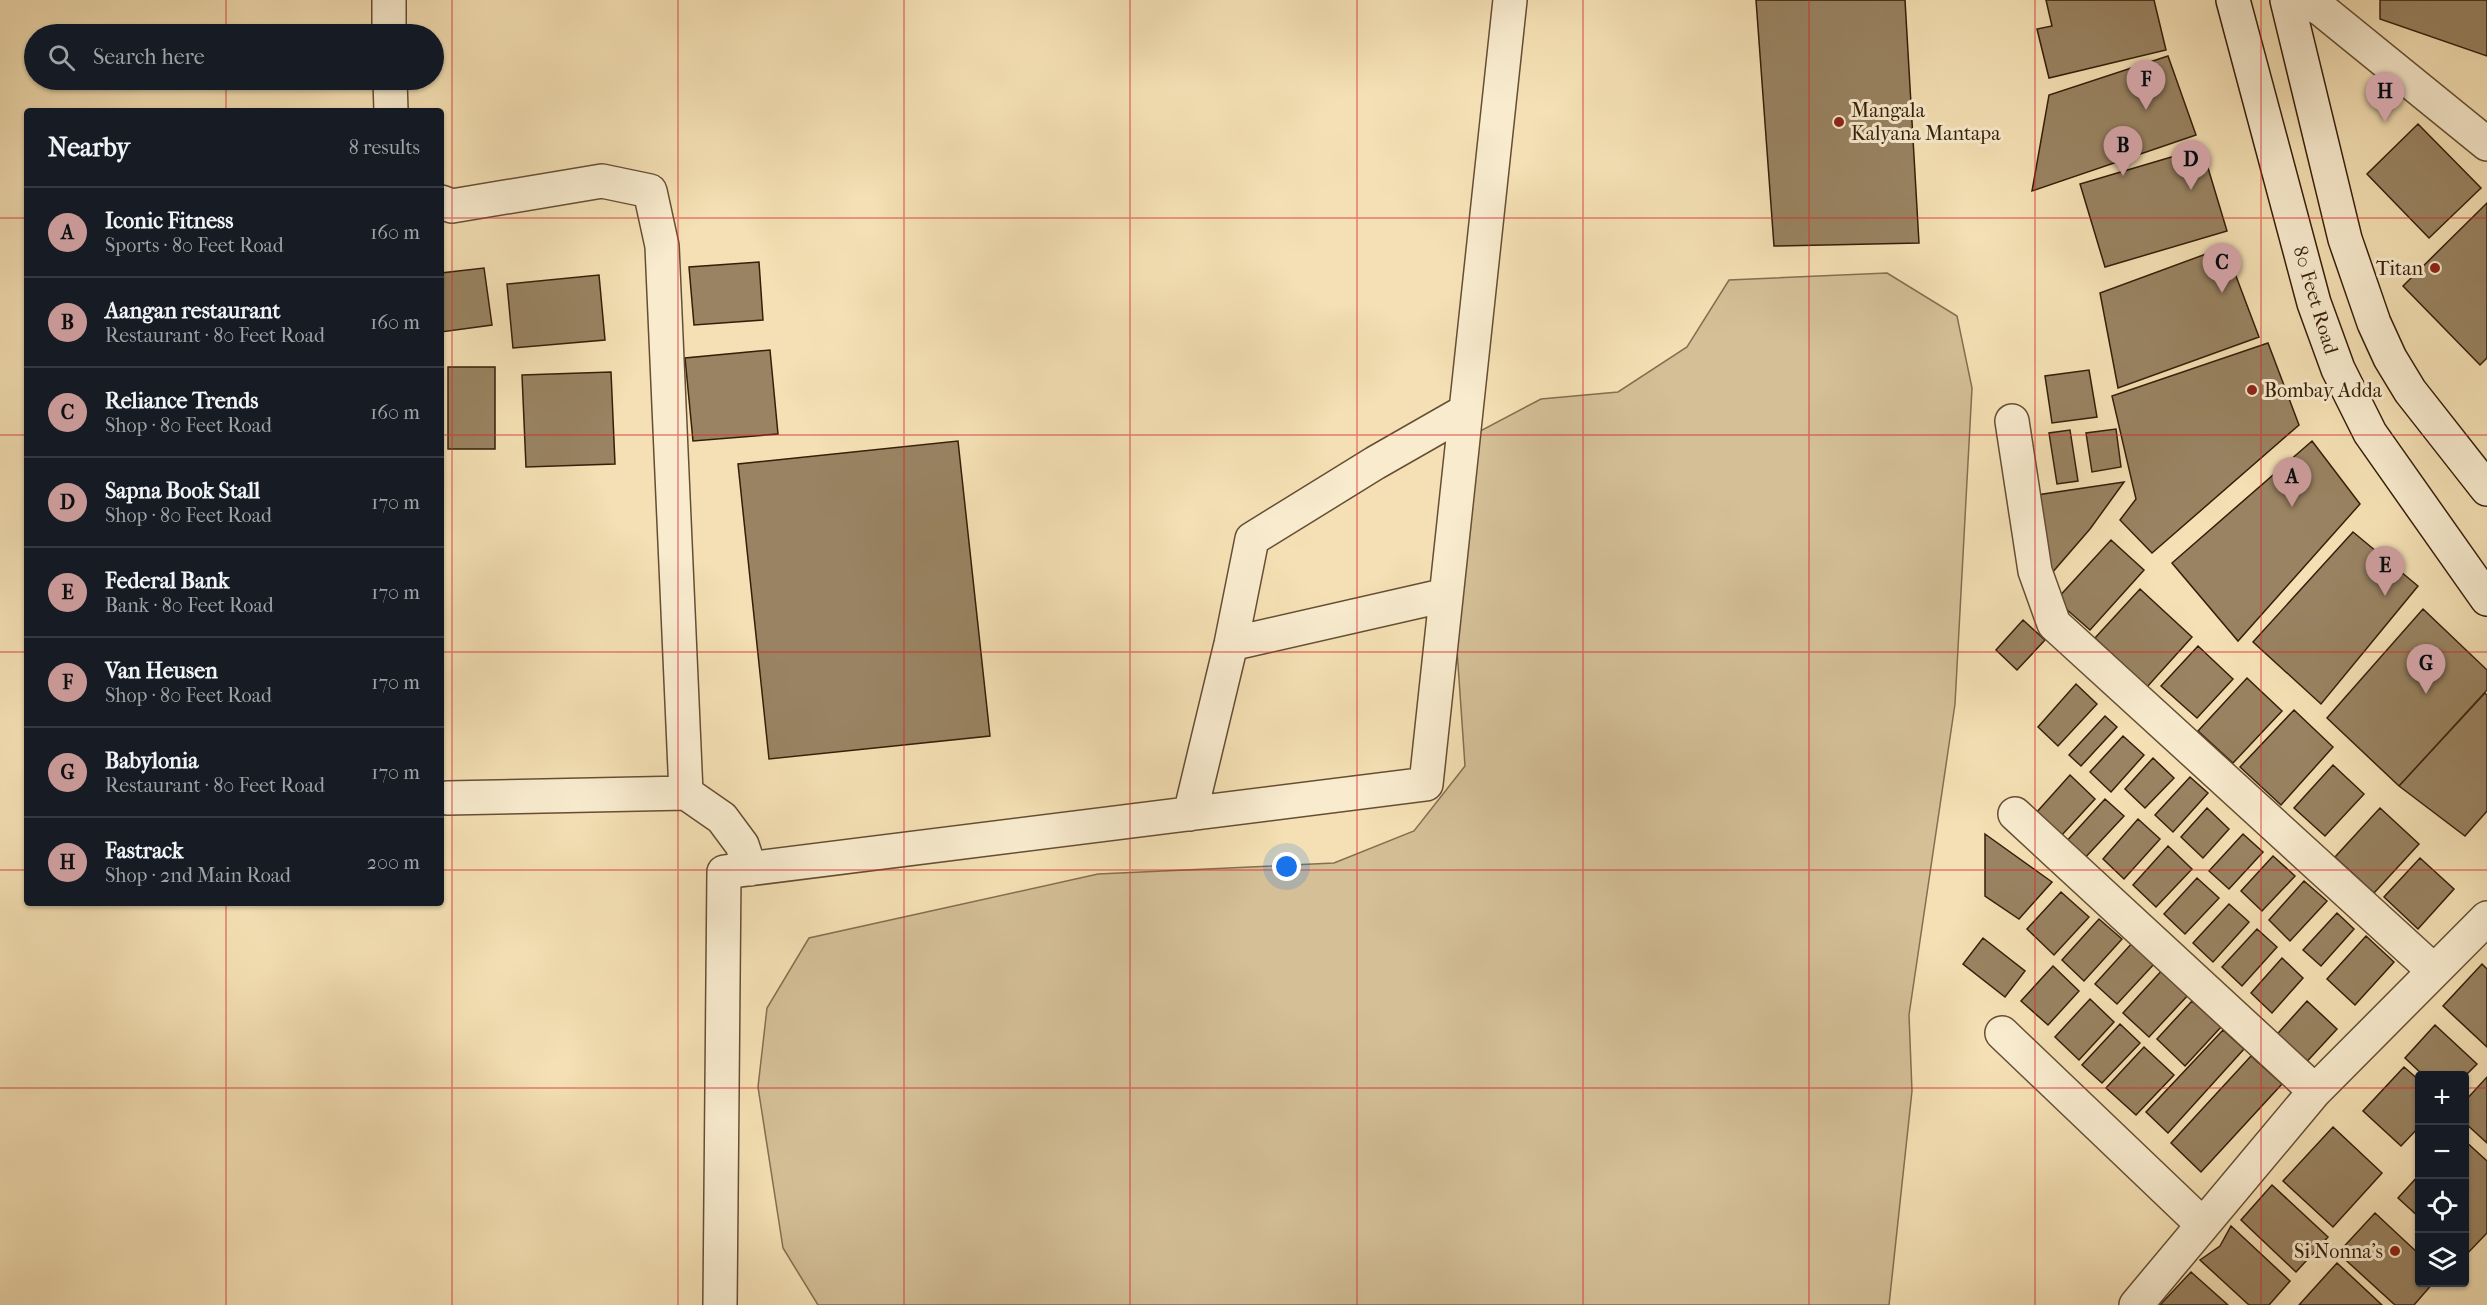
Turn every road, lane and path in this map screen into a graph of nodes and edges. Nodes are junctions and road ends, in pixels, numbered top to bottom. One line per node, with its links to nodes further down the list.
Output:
1 (389, 0): 6 (street)
2 (1510, 0): 11 (street)
3 (2233, 0): 15 (street, 80 Feet Road)
4 (2287, 0): 13 (street)
5 (2305, 0): 9 (street)
6 (389, 24)
7 (390, 90): 8 (street)
8 (391, 108)
9 (2487, 144)
10 (444, 203): 17 (street)
11 (1466, 411): 14 (street); 16 (street)
12 (2012, 421): 23 (street)
13 (2487, 489)
14 (1446, 595): 16 (street); 19 (street)
15 (2487, 599)
16 (1231, 644): 19 (street)
17 (686, 793): 18 (street); 21 (street)
18 (447, 798)
19 (1190, 814): 21 (street)
20 (2015, 814): 25 (street)
21 (750, 869): 27 (street)
22 (2487, 918): 23 (street)
23 (2433, 970): 25 (street)
24 (2002, 1033): 26 (street)
25 (2315, 1091): 26 (street)
26 (2202, 1224): 28 (street)
27 (720, 1305)
28 (2136, 1305)

